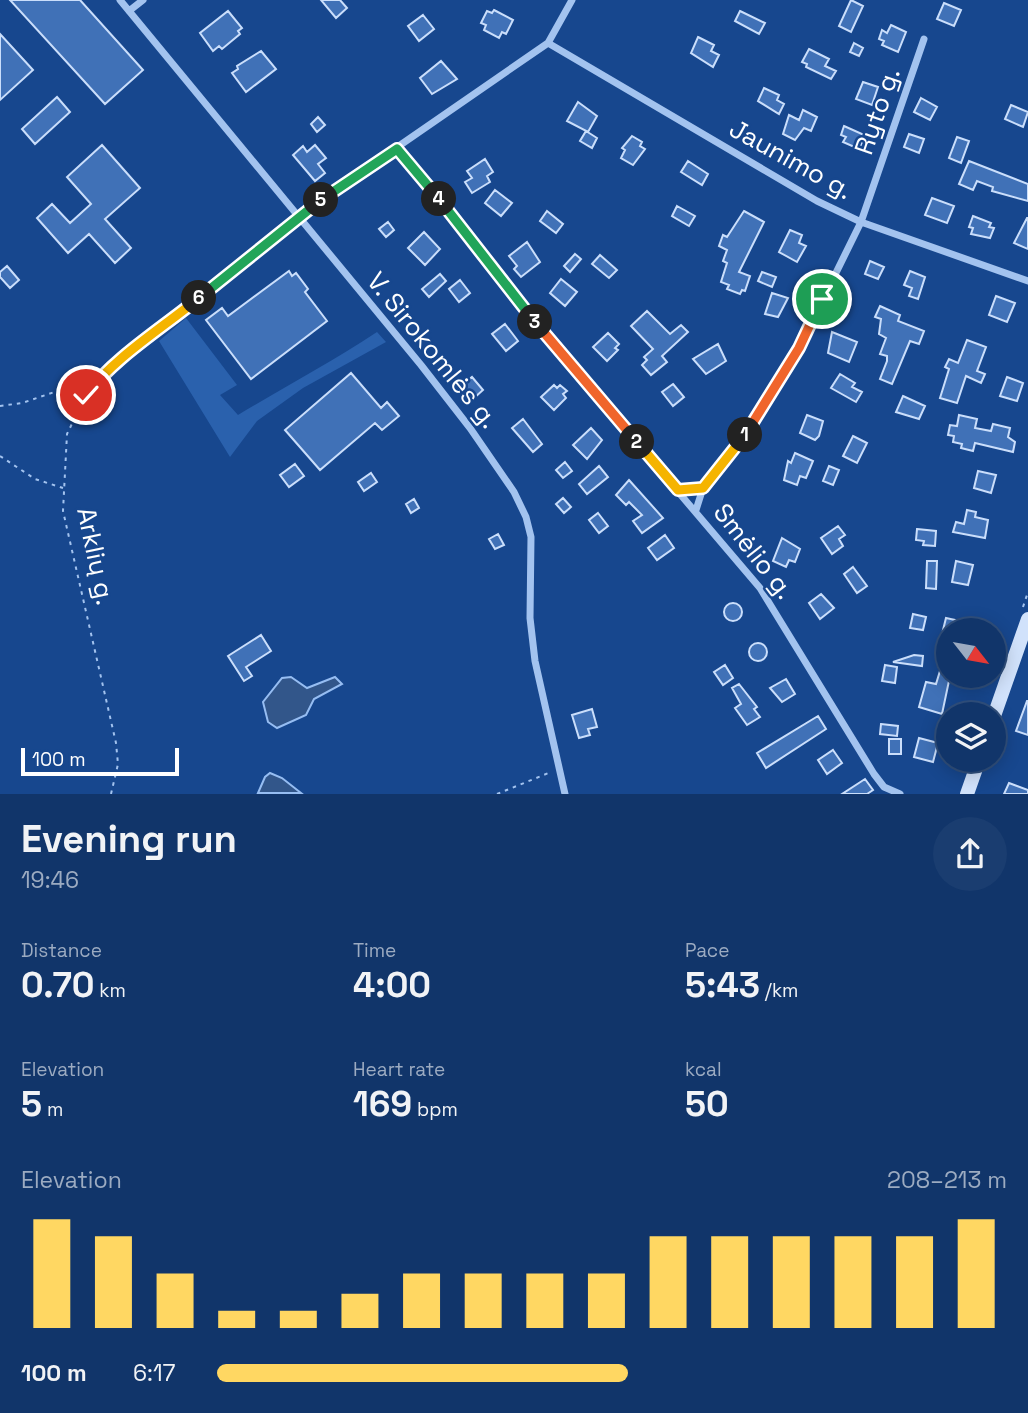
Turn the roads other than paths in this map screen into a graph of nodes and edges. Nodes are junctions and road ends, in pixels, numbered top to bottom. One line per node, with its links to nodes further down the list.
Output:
1 (120, 0): 4 (street, V. Sirokomlės g.)
2 (143, 0): 4 (street)
3 (572, 0): 6 (street)
4 (129, 11): 8 (street, V. Sirokomlės g.)
5 (924, 39): 9 (street, Ryto g.)
6 (548, 43): 7 (street); 9 (street, Jaunimo g.)
7 (397, 149): 8 (street); 13 (street, Smėlio g.)
8 (296, 217): 11 (street); 18 (street, V. Sirokomlės g.)
9 (860, 222): 10 (street, Jaunimo g.); 12 (street, Ryto g.)
10 (1028, 281)
11 (120, 358)
12 (703, 488): 13 (street); 14 (street, Ryto g.)
13 (678, 490): 14 (street, Smėlio g.)
14 (696, 510): 19 (street, Smėlio g.)
15 (1028, 619): 16 (main road)
16 (999, 702)
17 (975, 772): 20 (main road)
18 (565, 793)
19 (900, 793)
20 (967, 793)

